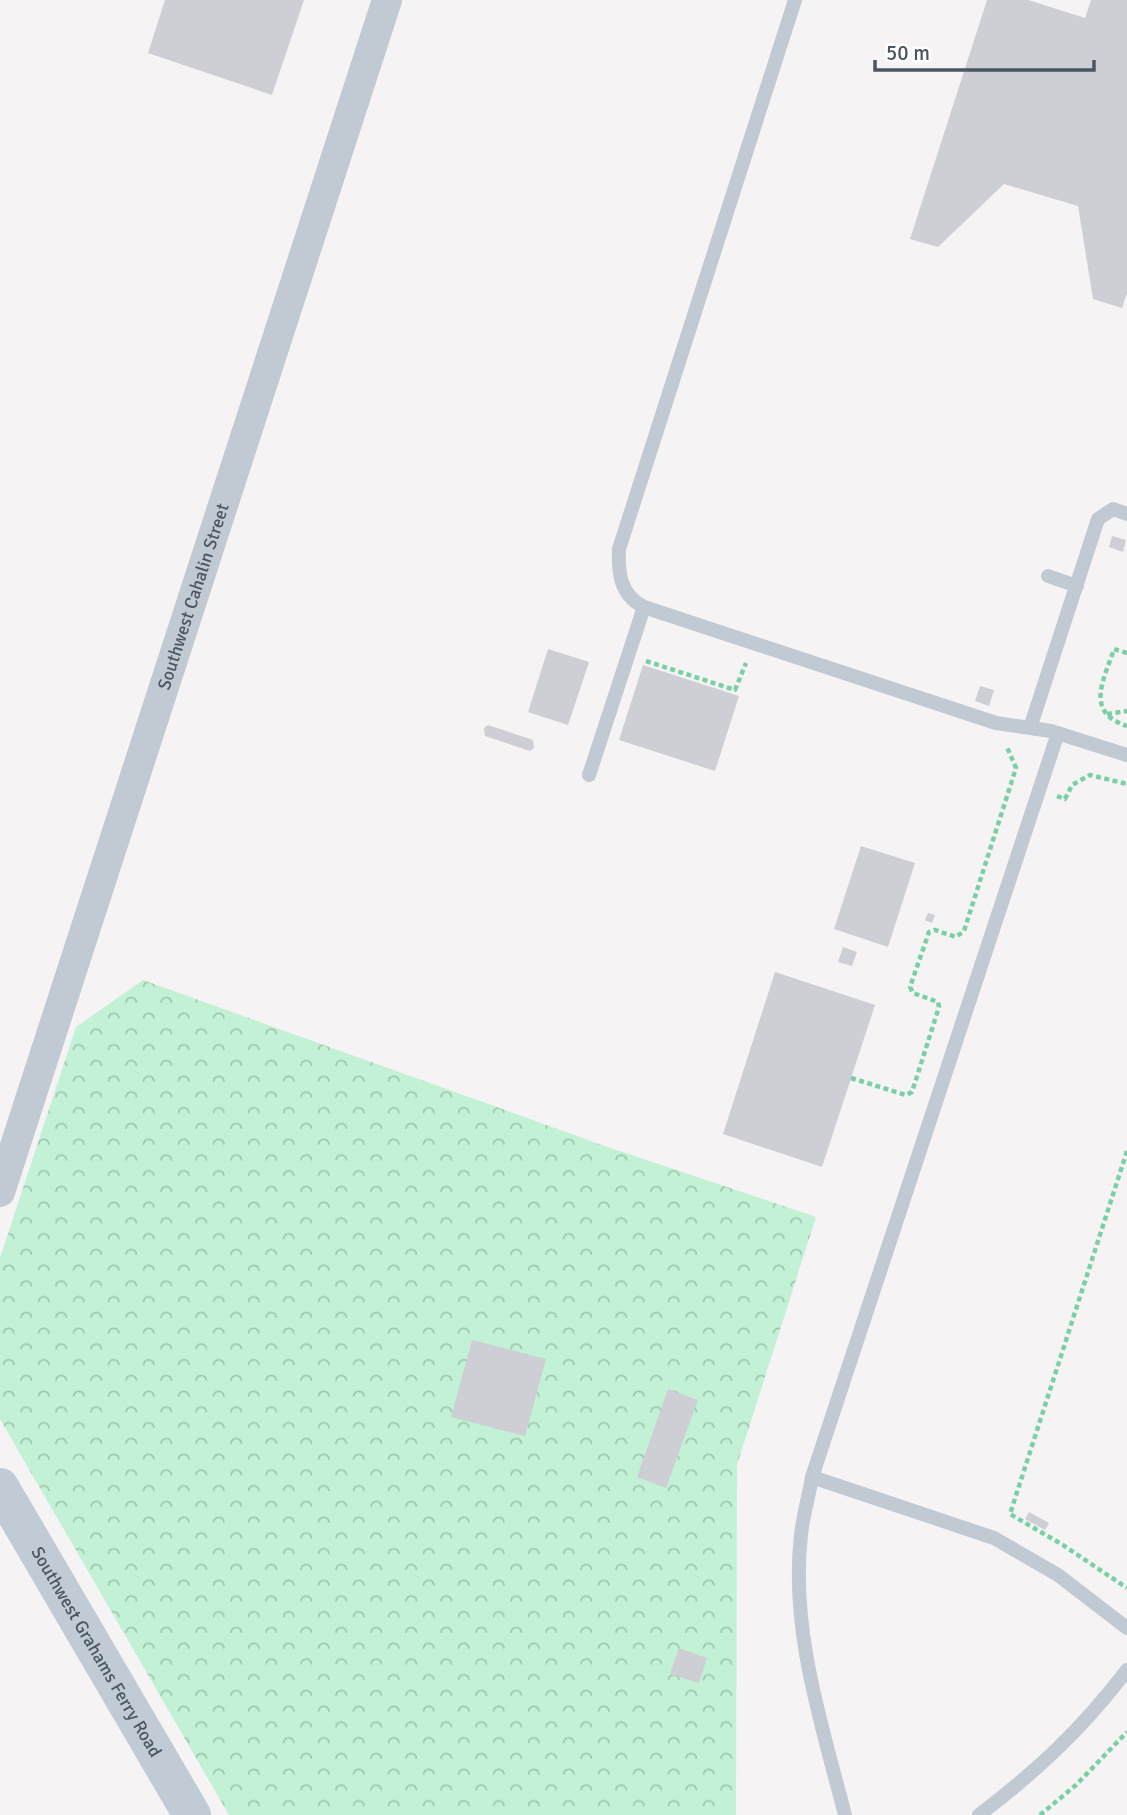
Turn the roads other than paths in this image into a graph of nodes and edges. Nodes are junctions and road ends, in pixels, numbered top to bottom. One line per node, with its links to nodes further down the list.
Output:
1 (387, 0): 11 (street, Southwest Cahalin Street)
2 (795, 0): 6 (lane)
3 (1127, 514): 5 (lane)
4 (1048, 576): 5 (lane)
5 (1077, 586): 7 (lane)
6 (644, 607): 7 (lane); 10 (lane)
7 (1030, 728): 8 (lane)
8 (1058, 733): 9 (lane); 12 (lane)
9 (1127, 755)
10 (589, 775)
11 (0, 1192)
12 (812, 1477): 14 (lane); 17 (lane)
13 (0, 1488): 16 (main road, Southwest Grahams Ferry Road)
14 (1127, 1628)
15 (1127, 1670): 18 (lane)
16 (192, 1815)
17 (845, 1815)
18 (979, 1815)

